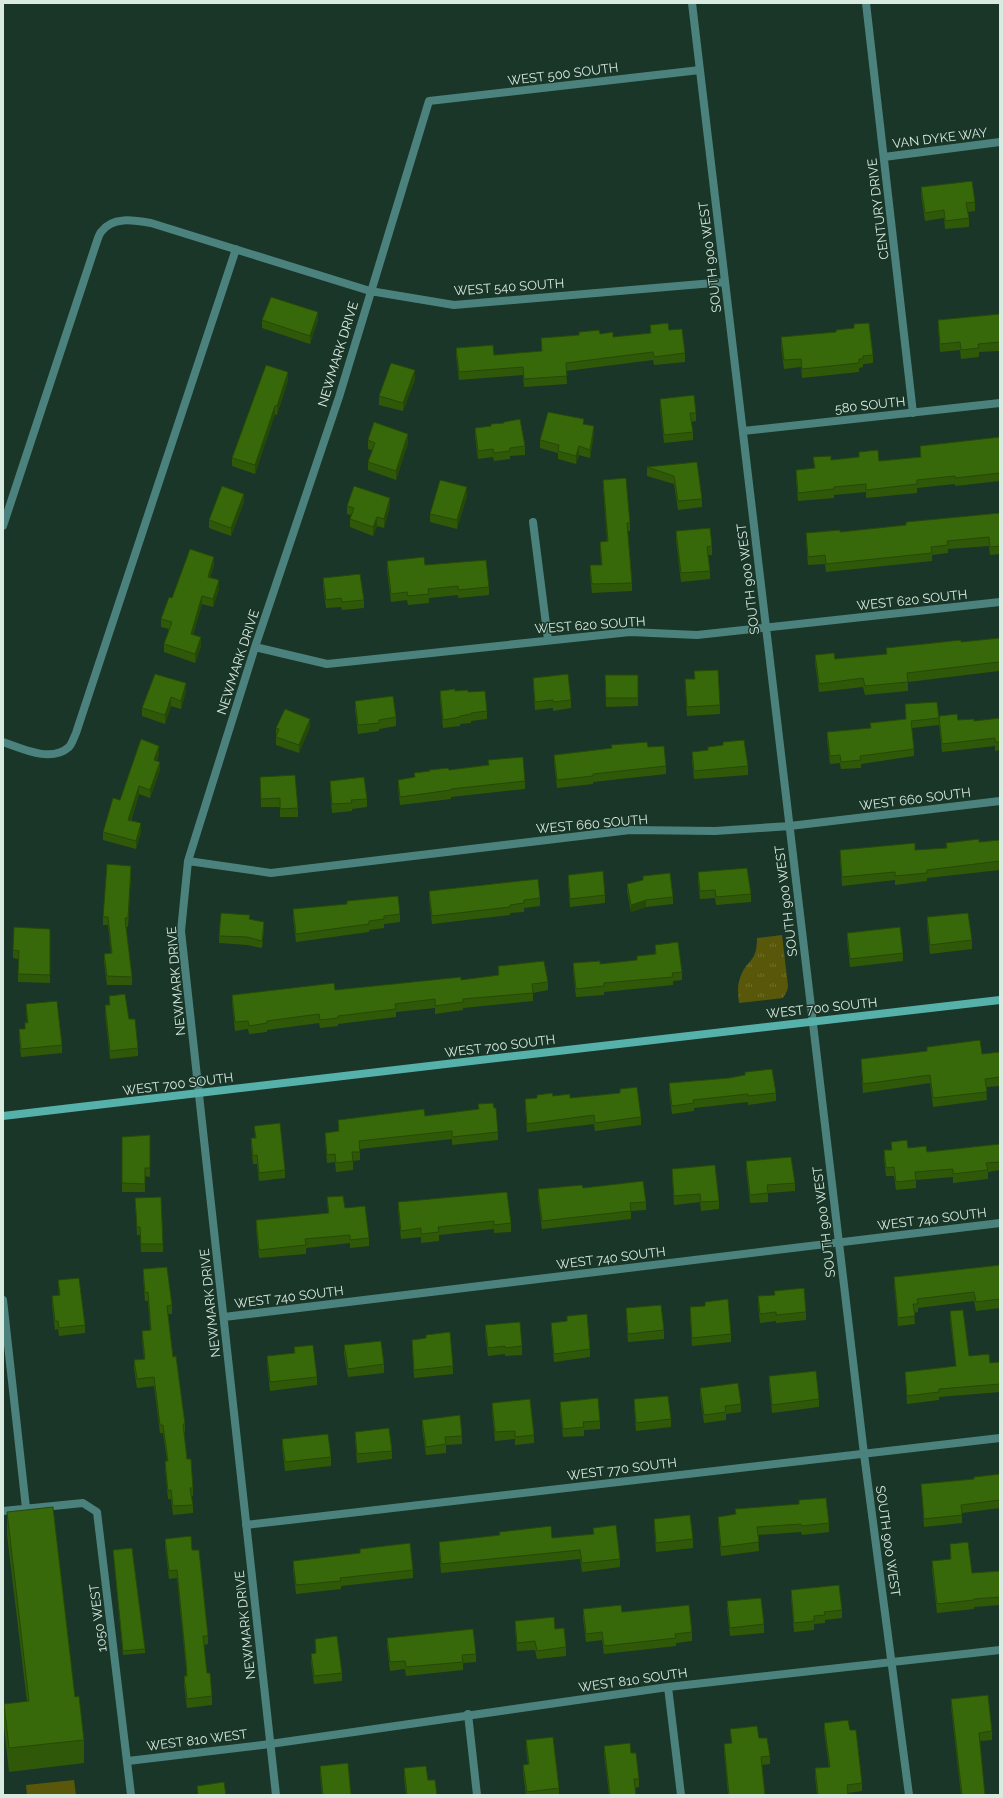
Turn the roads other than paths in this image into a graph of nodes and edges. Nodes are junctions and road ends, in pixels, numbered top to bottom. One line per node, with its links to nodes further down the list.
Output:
1 (692, 3): 3 (street, SOUTH 900 WEST)
2 (866, 3): 6 (street, CENTURY DRIVE)
3 (700, 70): 4 (street, WEST 500 SOUTH); 8 (street, SOUTH 900 WEST)
4 (429, 101): 9 (street, NEWMARK DRIVE)
5 (1000, 142): 6 (street, VAN DYKE WAY)
6 (884, 157): 11 (street, CENTURY DRIVE)
7 (236, 249): 9 (street, WEST 540 SOUTH); 14 (street, WEST 540 SOUTH); 19 (street)
8 (725, 282): 9 (street, WEST 540 SOUTH); 12 (street, SOUTH 900 WEST)
9 (370, 291): 18 (street, NEWMARK DRIVE)
10 (1000, 403): 11 (street, 580 SOUTH)
11 (913, 413): 12 (street, 580 SOUTH)
12 (743, 431): 16 (street, SOUTH 900 WEST)
13 (532, 522): 17 (street)
14 (3, 526)
15 (1000, 602): 16 (street, WEST 620 SOUTH)
16 (766, 628): 17 (street, WEST 620 SOUTH); 21 (street, SOUTH 900 WEST)
17 (548, 640): 18 (street, WEST 620 SOUTH)
18 (255, 648): 22 (street, NEWMARK DRIVE)
19 (3, 742)
20 (1000, 801): 21 (street, WEST 660 SOUTH)
21 (790, 826): 22 (street, WEST 660 SOUTH); 24 (street, SOUTH 900 WEST)
22 (188, 861): 25 (street, NEWMARK DRIVE)
23 (1000, 1000): 24 (street, WEST 700 SOUTH)
24 (813, 1020): 25 (street, WEST 700 SOUTH); 28 (street, SOUTH 900 WEST)
25 (198, 1094): 26 (street, WEST 700 SOUTH); 30 (street, NEWMARK DRIVE)
26 (3, 1116)
27 (1000, 1223): 28 (street, WEST 740 SOUTH)
28 (839, 1242): 30 (street, WEST 740 SOUTH); 32 (street, SOUTH 900 WEST)
29 (3, 1300): 33 (street)
30 (224, 1316): 35 (street, NEWMARK DRIVE)
31 (1000, 1438): 32 (street, WEST 770 SOUTH)
32 (864, 1454): 35 (street, WEST 770 SOUTH); 37 (street, SOUTH 900 WEST)
33 (26, 1508): 34 (street, 1050 WEST); 41 (street, 1050 WEST)
34 (3, 1511)
35 (246, 1525): 40 (street, NEWMARK DRIVE)
36 (1000, 1650): 37 (street, WEST 810 SOUTH)
37 (892, 1661): 38 (street, WEST 810 SOUTH); 46 (street, SOUTH 900 WEST)
38 (668, 1687): 39 (street, WEST 810 SOUTH); 45 (street)
39 (468, 1714): 40 (street, WEST 810 SOUTH); 44 (street)
40 (270, 1744): 41 (street, WEST 810 WEST); 43 (street, NEWMARK DRIVE)
41 (128, 1761): 42 (street, 1050 WEST)
42 (131, 1795)
43 (276, 1795)
44 (477, 1795)
45 (681, 1795)
46 (909, 1795)

